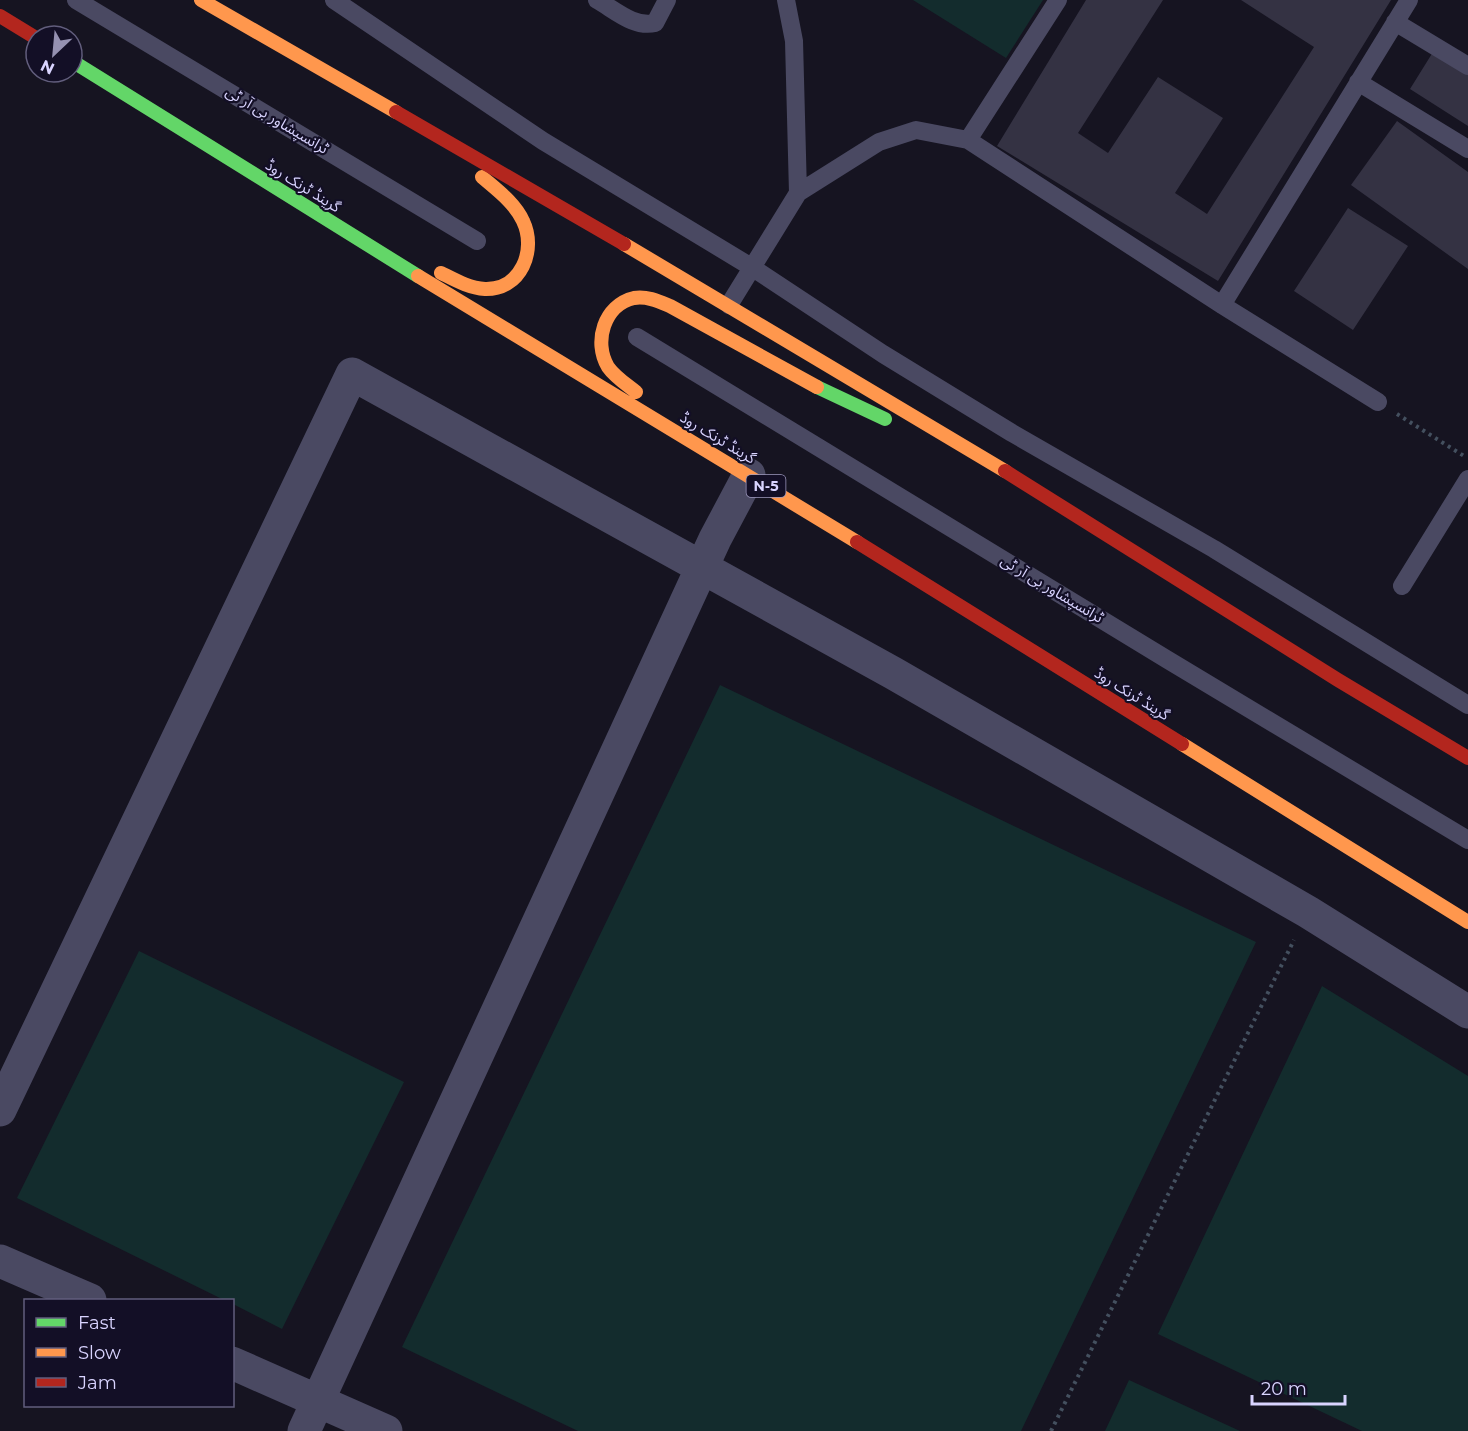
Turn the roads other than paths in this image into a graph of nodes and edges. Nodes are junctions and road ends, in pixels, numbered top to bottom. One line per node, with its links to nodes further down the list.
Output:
1 (76, 0): 20 (lane, ٹرانسپشاور بی آر ٹی)
2 (201, 0): 15 (highway)
3 (334, 0): 21 (lane)
4 (597, 0): 5 (lane)
5 (667, 0)
6 (786, 0): 18 (lane)
7 (1058, 0): 16 (lane)
8 (1409, 0): 10 (lane)
9 (0, 16): 11 (highway)
10 (1395, 22): 12 (lane); 14 (lane)
11 (24, 31)
12 (1468, 66)
13 (84, 68): 19 (highway, گرینڈ ٹرنک روڈ / N-5)
14 (1358, 82): 17 (lane); 23 (lane)
15 (353, 87): 19 (highway); 22 (highway)
16 (968, 140): 18 (lane); 23 (lane)
17 (1468, 149)
18 (798, 193): 21 (lane)
19 (359, 240): 27 (highway, گرینڈ ٹرنک روڈ / N-5)
20 (477, 240)
21 (753, 268): 22 (lane); 31 (lane)
22 (729, 305): 26 (highway)
23 (1222, 305): 25 (lane)
24 (637, 337): 33 (lane, ٹرانسپشاور بی آر ٹی)
25 (1378, 402)
26 (953, 439): 27 (highway); 32 (highway)
27 (743, 472): 29 (street); 34 (highway, گرینڈ ٹرنک روڈ / N-5)
28 (1468, 480): 30 (lane)
29 (702, 568): 35 (street); 36 (street); 40 (street)
30 (1402, 586)
31 (1468, 705)
32 (1468, 758)
33 (1468, 840)
34 (1468, 922)
35 (1468, 1012)
36 (0, 1110)
37 (0, 1261): 38 (street)
38 (88, 1299)
39 (234, 1364): 40 (street)
40 (318, 1400): 41 (street); 42 (street)
41 (304, 1431)
42 (387, 1431)

